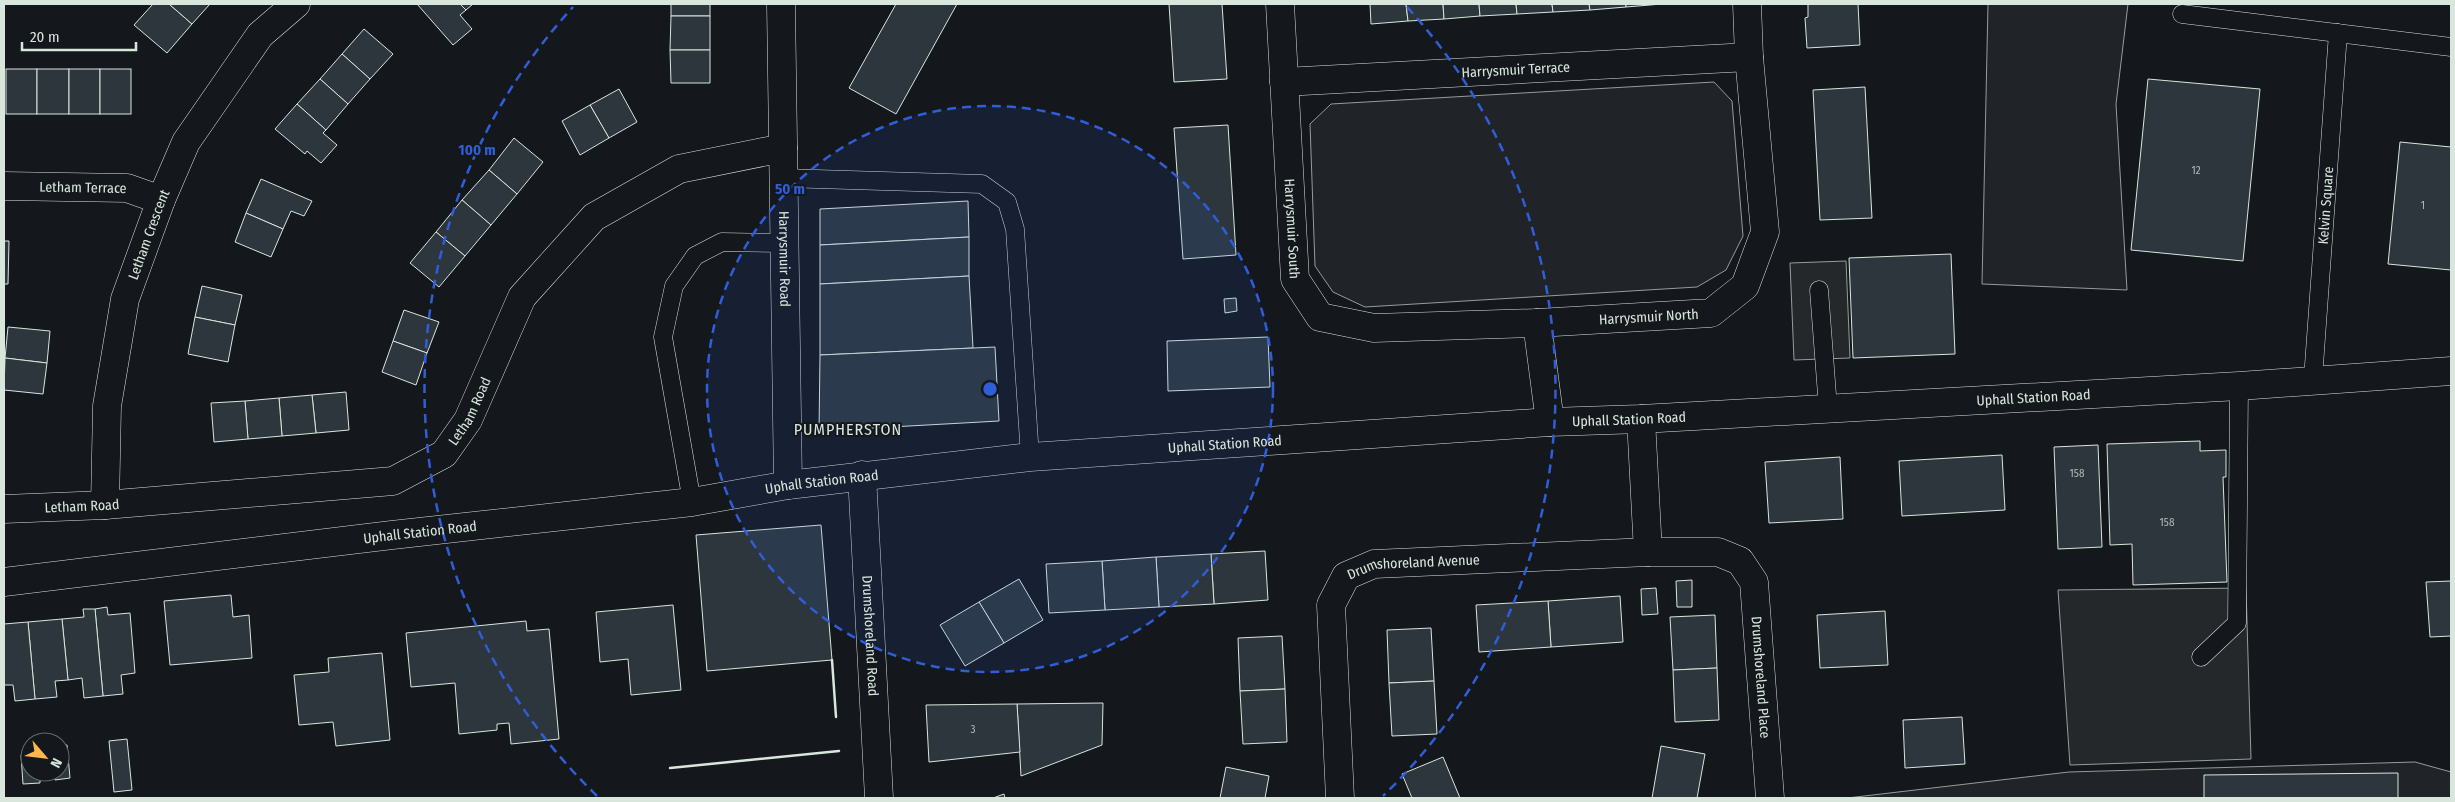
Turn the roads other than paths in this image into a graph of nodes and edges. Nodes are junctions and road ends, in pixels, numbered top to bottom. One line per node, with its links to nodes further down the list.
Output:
1 (296, 4): 13 (street, Letham Crescent)
2 (781, 4): 10 (street, Harrysmuir Road)
3 (1280, 4): 9 (street, Harrysmuir South)
4 (1747, 4): 8 (street, Harrysmuir North)
5 (2182, 14): 6 (lane)
6 (2338, 33): 7 (lane); 18 (lane, Kelvin Square)
7 (2451, 47)
8 (1749, 56): 9 (street, Harrysmuir Terrace); 16 (street, Harrysmuir North)
9 (1284, 82): 16 (street, Harrysmuir South)
10 (783, 148): 11 (street, Harrysmuir Road); 27 (street, Letham Road)
11 (783, 178): 14 (street, Harrysmuir Road); 23 (lane)
12 (4, 186): 13 (street, Letham Terrace)
13 (161, 200): 27 (street, Letham Crescent)
14 (784, 243): 25 (street, Harrysmuir Road); 26 (lane)
15 (1819, 290): 20 (lane)
16 (1537, 323): 22 (street)
17 (2451, 372): 18 (street, Uphall Station Road)
18 (2313, 380): 19 (street, Uphall Station Road)
19 (2239, 386): 20 (street, Uphall Station Road); 32 (lane)
20 (1828, 408): 21 (street, Uphall Station Road)
21 (1641, 419): 22 (street, Uphall Station Road); 29 (street)
22 (1550, 422): 23 (street, Uphall Station Road)
23 (1030, 457): 24 (street, Uphall Station Road)
24 (862, 475): 25 (street, Uphall Station Road); 33 (street, Drumshoreland Road)
25 (788, 485): 26 (street, Uphall Station Road)
26 (692, 502): 31 (street, Uphall Station Road)
27 (105, 505): 28 (street, Letham Road)
28 (4, 509)
29 (1648, 552): 30 (street, Drumshoreland Avenue); 34 (street, Drumshoreland Avenue)
30 (1740, 561): 35 (street, Drumshoreland Place)
31 (4, 582)
32 (2201, 657)
33 (879, 798)
34 (1340, 798)
35 (1770, 798)

